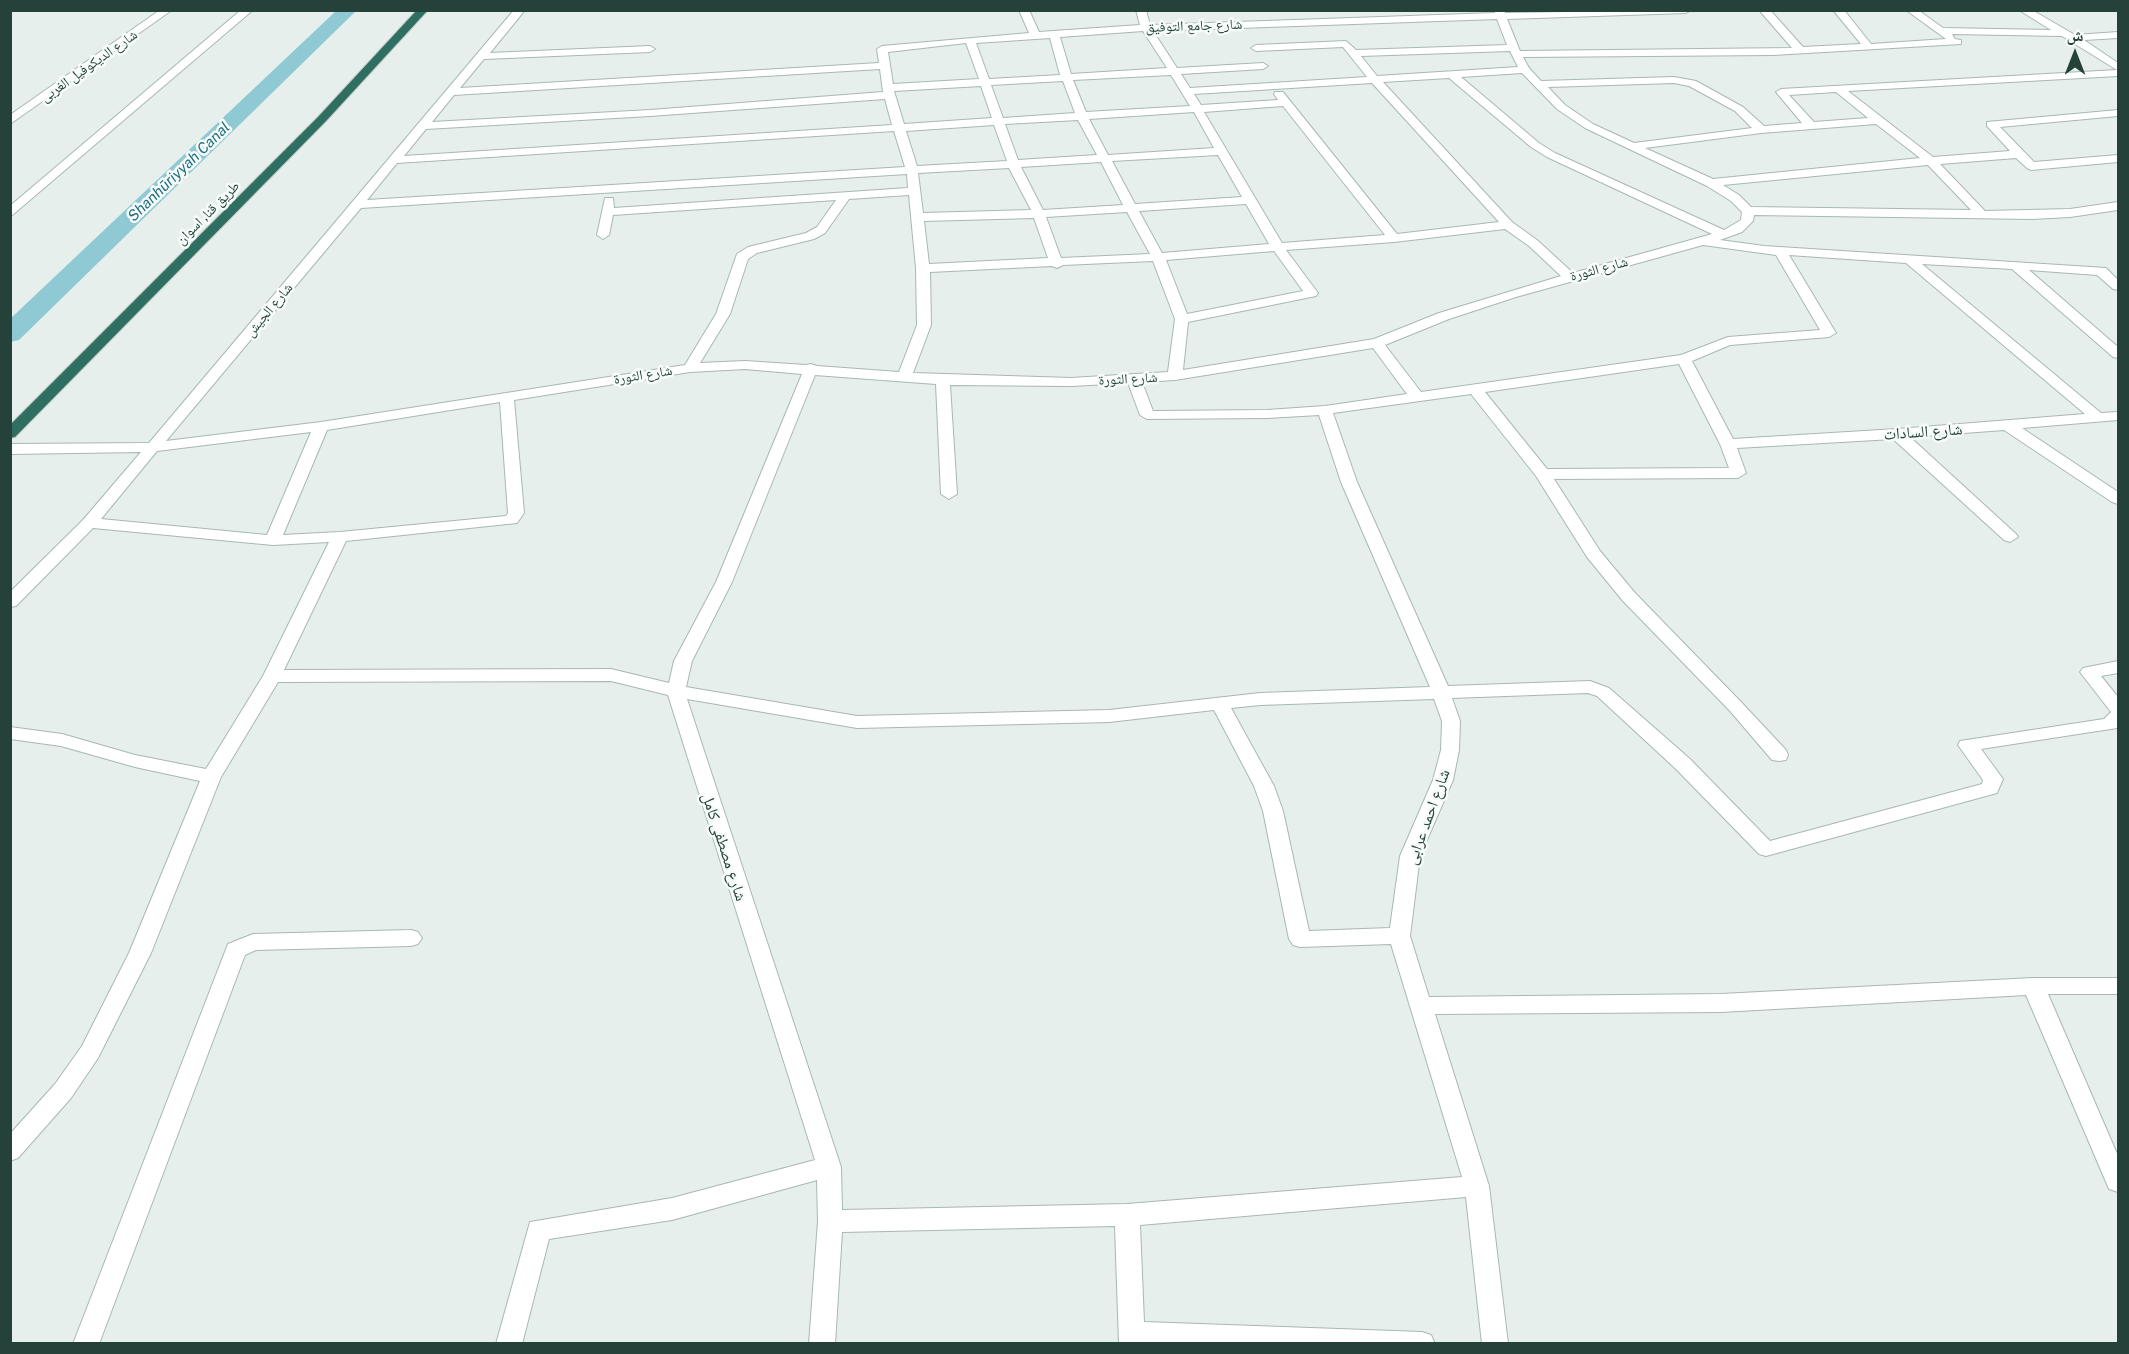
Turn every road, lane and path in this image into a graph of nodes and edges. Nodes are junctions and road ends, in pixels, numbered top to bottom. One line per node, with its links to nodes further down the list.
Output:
1 (167, 10): 50 (street, شارع الديكوفيل الغربى)
2 (248, 10): 75 (street)
3 (423, 10): 111 (highway, طريق قنا, اسوان)
4 (520, 10): 28 (street, شارع الجيش)
5 (1024, 10): 18 (street)
6 (1141, 10): 15 (street)
7 (1686, 10): 12 (street, شارع جامع التوفيق)
8 (1764, 10): 26 (street)
9 (1838, 10): 23 (street)
10 (1911, 10): 16 (street)
11 (2024, 10): 19 (street)
12 (1500, 13): 13 (street, شارع جامع التوفيق); 27 (street)
13 (1386, 15): 14 (street, شارع جامع التوفيق)
14 (1332, 21): 21 (street, شارع جامع التوفيق); 25 (street)
15 (1146, 28): 17 (street, شارع جامع التوفيق); 21 (street, شارع جامع التوفيق); 32 (street)
16 (1941, 31): 19 (street); 23 (street)
17 (1054, 34): 18 (street, شارع جامع التوفيق); 36 (street)
18 (1035, 35): 22 (street, شارع جامع التوفيق)
19 (2069, 35): 20 (street); 31 (street)
20 (2118, 35)
21 (1250, 36): 25 (street); 30 (street)
22 (970, 40): 29 (street, شارع جامع التوفيق); 38 (street)
23 (1868, 46): 26 (street)
24 (650, 49): 28 (street)
25 (1350, 49): 27 (street); 37 (street)
26 (1800, 50): 27 (street)
27 (1514, 51): 33 (street)
28 (481, 56): 44 (street, شارع الجيش)
29 (885, 66): 42 (street); 44 (street)
30 (1263, 66): 32 (street); 39 (street)
31 (2118, 67)
32 (1172, 70): 36 (street); 43 (street)
33 (1525, 70): 35 (street); 40 (street)
34 (2118, 73): 41 (street)
35 (1451, 74): 37 (street); 81 (street)
36 (1066, 76): 38 (street); 48 (street)
37 (1374, 79): 39 (street); 79 (street)
38 (985, 82): 42 (street); 51 (street)
39 (1273, 84): 43 (street); 45 (street)
40 (1538, 84): 55 (street); 56 (street)
41 (1837, 88): 49 (street); 53 (street)
42 (889, 91): 52 (street); 54 (street)
43 (1187, 91): 46 (street)
44 (451, 92): 52 (street, شارع الجيش)
45 (1286, 103): 46 (street); 82 (street)
46 (1198, 108): 48 (street); 57 (street)
47 (2118, 113): 58 (street)
48 (1082, 117): 51 (street); 59 (street)
49 (1880, 120): 53 (street); 62 (street)
50 (10, 122)
51 (998, 123): 54 (street); 63 (street)
52 (422, 126): 61 (street, شارع الجيش)
53 (1811, 126): 55 (street)
54 (898, 128): 61 (street); 64 (street)
55 (1761, 130): 56 (street)
56 (1634, 146): 65 (street)
57 (1223, 151): 59 (street); 69 (street)
58 (2017, 154): 60 (street); 62 (street)
59 (1104, 159): 63 (street); 72 (street)
60 (2118, 159)
61 (394, 160): 70 (street, شارع الجيش)
62 (1932, 162): 65 (street); 77 (street)
63 (1014, 165): 64 (street); 76 (street)
64 (912, 170): 66 (street); 67 (street)
65 (1711, 183): 73 (street)
66 (610, 190): 70 (street); 74 (street)
67 (914, 191): 68 (street); 78 (street)
68 (845, 196): 74 (street); 97 (street)
69 (1249, 200): 72 (street); 84 (street)
70 (358, 204): 114 (street, شارع الجيش)
71 (2118, 206): 77 (street)
72 (1132, 208): 76 (street); 86 (street)
73 (1748, 211): 77 (street); 81 (street, شارع الثورة)
74 (607, 212): 80 (street)
75 (10, 213)
76 (1039, 214): 78 (street); 88 (street)
77 (1982, 215)
78 (919, 217): 90 (street)
79 (1508, 225): 82 (street); 91 (street)
80 (603, 235)
81 (1724, 235): 83 (street, شارع الثورة)
82 (1394, 238): 84 (street)
83 (1703, 241): 85 (street); 91 (street, شارع الثورة)
84 (1278, 248): 86 (street); 93 (street)
85 (1780, 252): 87 (street); 96 (street)
86 (1158, 257): 88 (street); 93 (street)
87 (1911, 261): 89 (street); 108 (street)
88 (1057, 264): 90 (street)
89 (2016, 266): 92 (street); 95 (street)
90 (923, 268): 100 (street)
91 (1570, 277): 94 (street, شارع الثورة)
92 (2118, 286)
93 (1182, 319): 99 (street)
94 (1377, 343): 99 (street, شارع الثورة); 104 (street)
95 (2118, 354)
96 (1684, 359): 103 (street); 113 (street)
97 (690, 368): 98 (street, شارع الثورة); 105 (street, شارع الثورة)
98 (811, 368): 100 (street, شارع الثورة); 126 (street)
99 (1175, 376): 101 (street, شارع الثورة)
100 (904, 377): 102 (street, شارع الثورة)
101 (1134, 379): 102 (street, شارع الثورة); 106 (street)
102 (943, 380): 117 (street)
103 (1474, 388): 104 (street); 116 (street)
104 (1417, 397): 106 (street)
105 (507, 398): 110 (street, شارع الثورة); 120 (street)
106 (1325, 410): 127 (street, شارع احمد عرابى)
107 (2118, 416): 108 (street, شارع السادات)
108 (2098, 418): 109 (street, شارع السادات)
109 (2007, 425): 112 (street, شارع السادات); 118 (street)
110 (321, 426): 114 (street, شارع الثورة); 122 (street)
111 (10, 434)
112 (1897, 434): 113 (street, شارع السادات); 121 (street)
113 (1728, 444): 116 (street)
114 (155, 447): 115 (street, شارع الثورة); 119 (street, شارع الجيش)
115 (10, 449)
116 (1543, 474): 132 (street)
117 (949, 494)
118 (2118, 499)
119 (89, 523): 122 (street); 123 (street, شارع الجيش)
120 (340, 537): 122 (street); 125 (street)
121 (2010, 537)
122 (273, 540)
123 (10, 602)
124 (2118, 667): 129 (street)
125 (272, 676): 126 (street); 133 (street)
126 (676, 691): 128 (street); 140 (street, شارع مصطفى كامل)
127 (1441, 692): 128 (street); 130 (street); 134 (street, شارع احمد عرابى)
128 (1220, 704): 134 (street)
129 (2118, 709)
130 (2118, 716)
131 (10, 733): 133 (street)
132 (1779, 755)
133 (211, 777): 139 (street)
134 (1399, 936): 138 (street, شارع احمد عرابى)
135 (411, 938): 146 (street)
136 (2033, 986): 137 (street); 138 (street); 141 (street)
137 (2118, 986)
138 (1419, 1006): 142 (street, شارع احمد عرابى)
139 (10, 1151)
140 (829, 1167): 144 (street, شارع مصطفى كامل); 147 (street)
141 (2118, 1182)
142 (1477, 1186): 143 (street); 150 (street, شارع احمد عرابى)
143 (1127, 1215): 144 (street); 145 (street)
144 (830, 1221): 148 (street, شارع مصطفى كامل)
145 (1131, 1339): 149 (street)
146 (86, 1344)
147 (509, 1344)
148 (822, 1344)
149 (1422, 1344)
150 (1495, 1344)

